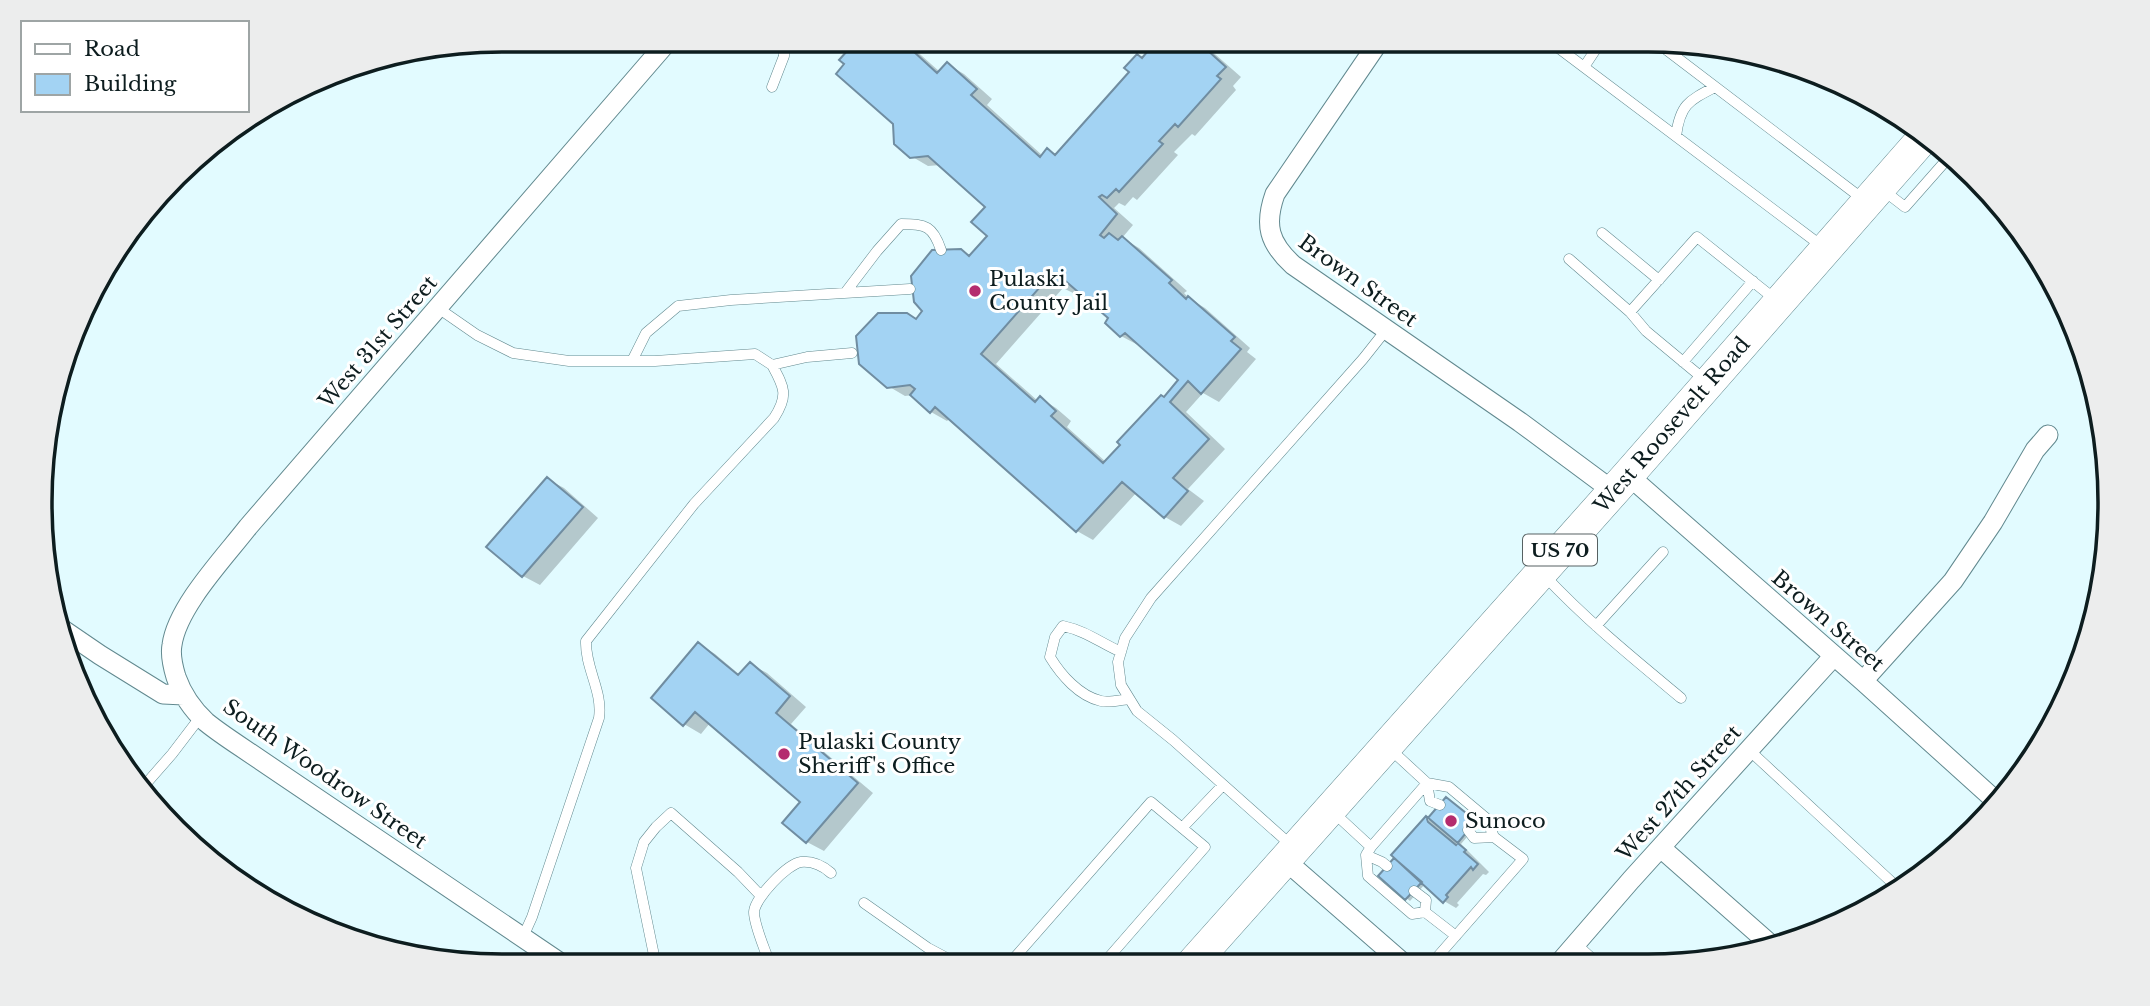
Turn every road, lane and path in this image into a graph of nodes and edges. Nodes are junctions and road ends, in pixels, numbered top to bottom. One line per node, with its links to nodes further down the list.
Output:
1 (659, 52): 23 (street, West 31st Street)
2 (784, 52): 8 (lane)
3 (1372, 52): 25 (street, Brown Street)
4 (1564, 52): 7 (lane)
5 (1594, 52): 7 (lane)
6 (1670, 53): 9 (lane)
7 (1584, 67): 10 (lane)
8 (772, 87)
9 (1715, 87): 10 (lane); 13 (lane)
10 (1676, 136): 15 (lane)
11 (1919, 144): 13 (main road, West Roosevelt Road / US 70)
12 (1943, 164): 13 (lane)
13 (1874, 195): 15 (main road, West Roosevelt Road / US 70)
14 (1602, 233): 18 (lane)
15 (1826, 249): 22 (main road, West Roosevelt Road / US 70)
16 (941, 250): 21 (lane)
17 (1569, 259): 24 (lane)
18 (1659, 280): 19 (lane); 24 (lane)
19 (1753, 281): 22 (lane); 28 (lane)
20 (910, 289): 21 (lane)
21 (845, 293): 27 (lane)
22 (1779, 303): 30 (main road, West Roosevelt Road / US 70)
23 (438, 308): 27 (lane); 40 (street, West 31st Street)
24 (1630, 312): 28 (lane)
25 (1386, 330): 32 (street, Brown Street); 37 (lane)
26 (852, 353): 29 (lane)
27 (632, 361): 29 (lane)
28 (1683, 362): 30 (lane)
29 (772, 365): 66 (lane)
30 (1709, 383): 32 (main road, West Roosevelt Road / US 70)
31 (2048, 435): 39 (street)
32 (1620, 483): 34 (main road, West Roosevelt Road / US 70); 38 (street, Brown Street)
33 (1662, 552): 35 (lane)
34 (1541, 572): 35 (lane); 44 (main road, West Roosevelt Road / US 70)
35 (1596, 626): 41 (lane)
36 (73, 636): 40 (street)
37 (1121, 652): 42 (lane); 42 (lane)
38 (1833, 657): 39 (street, Brown Street); 45 (street, West 27th Street)
39 (1863, 681): 49 (street, Brown Street)
40 (184, 695): 43 (street, South Woodrow Street)
41 (1681, 698)
42 (1129, 699): 48 (lane)
43 (201, 716): 46 (lane); 66 (street, South Woodrow Street)
44 (1387, 746): 47 (lane); 51 (main road, West Roosevelt Road / US 70)
45 (1749, 750): 55 (street, West 27th Street); 60 (lane)
46 (149, 781)
47 (1427, 783): 50 (lane); 54 (lane); 56 (lane)
48 (1223, 785): 52 (lane); 57 (lane)
49 (1990, 795)
50 (1435, 806)
51 (1330, 809): 56 (lane); 57 (main road, West Roosevelt Road / US 70)
52 (1182, 828): 73 (lane); 74 (lane)
53 (1468, 835): 54 (lane)
54 (1494, 837): 65 (lane)
55 (1661, 848): 67 (street); 68 (street, West 27th Street)
56 (1368, 851): 58 (lane); 64 (lane)
57 (1291, 855): 75 (main road, West Roosevelt Road / US 70); 76 (street)
58 (1387, 866)
59 (831, 873): 62 (lane)
60 (1891, 882)
61 (1414, 891): 64 (lane)
62 (761, 896): 70 (lane); 71 (lane)
63 (864, 903): 72 (lane)
64 (1425, 912): 65 (lane)
65 (1456, 936): 77 (lane)
66 (523, 937): 69 (street, South Woodrow Street)
67 (1763, 938)
68 (1576, 944): 78 (street, West 27th Street); 79 (lane)
69 (548, 954)
70 (654, 954)
71 (766, 954)
72 (939, 954)
73 (1018, 954)
74 (1112, 954)
75 (1203, 954)
76 (1394, 954)
77 (1440, 954)
78 (1567, 954)
79 (1587, 954)

